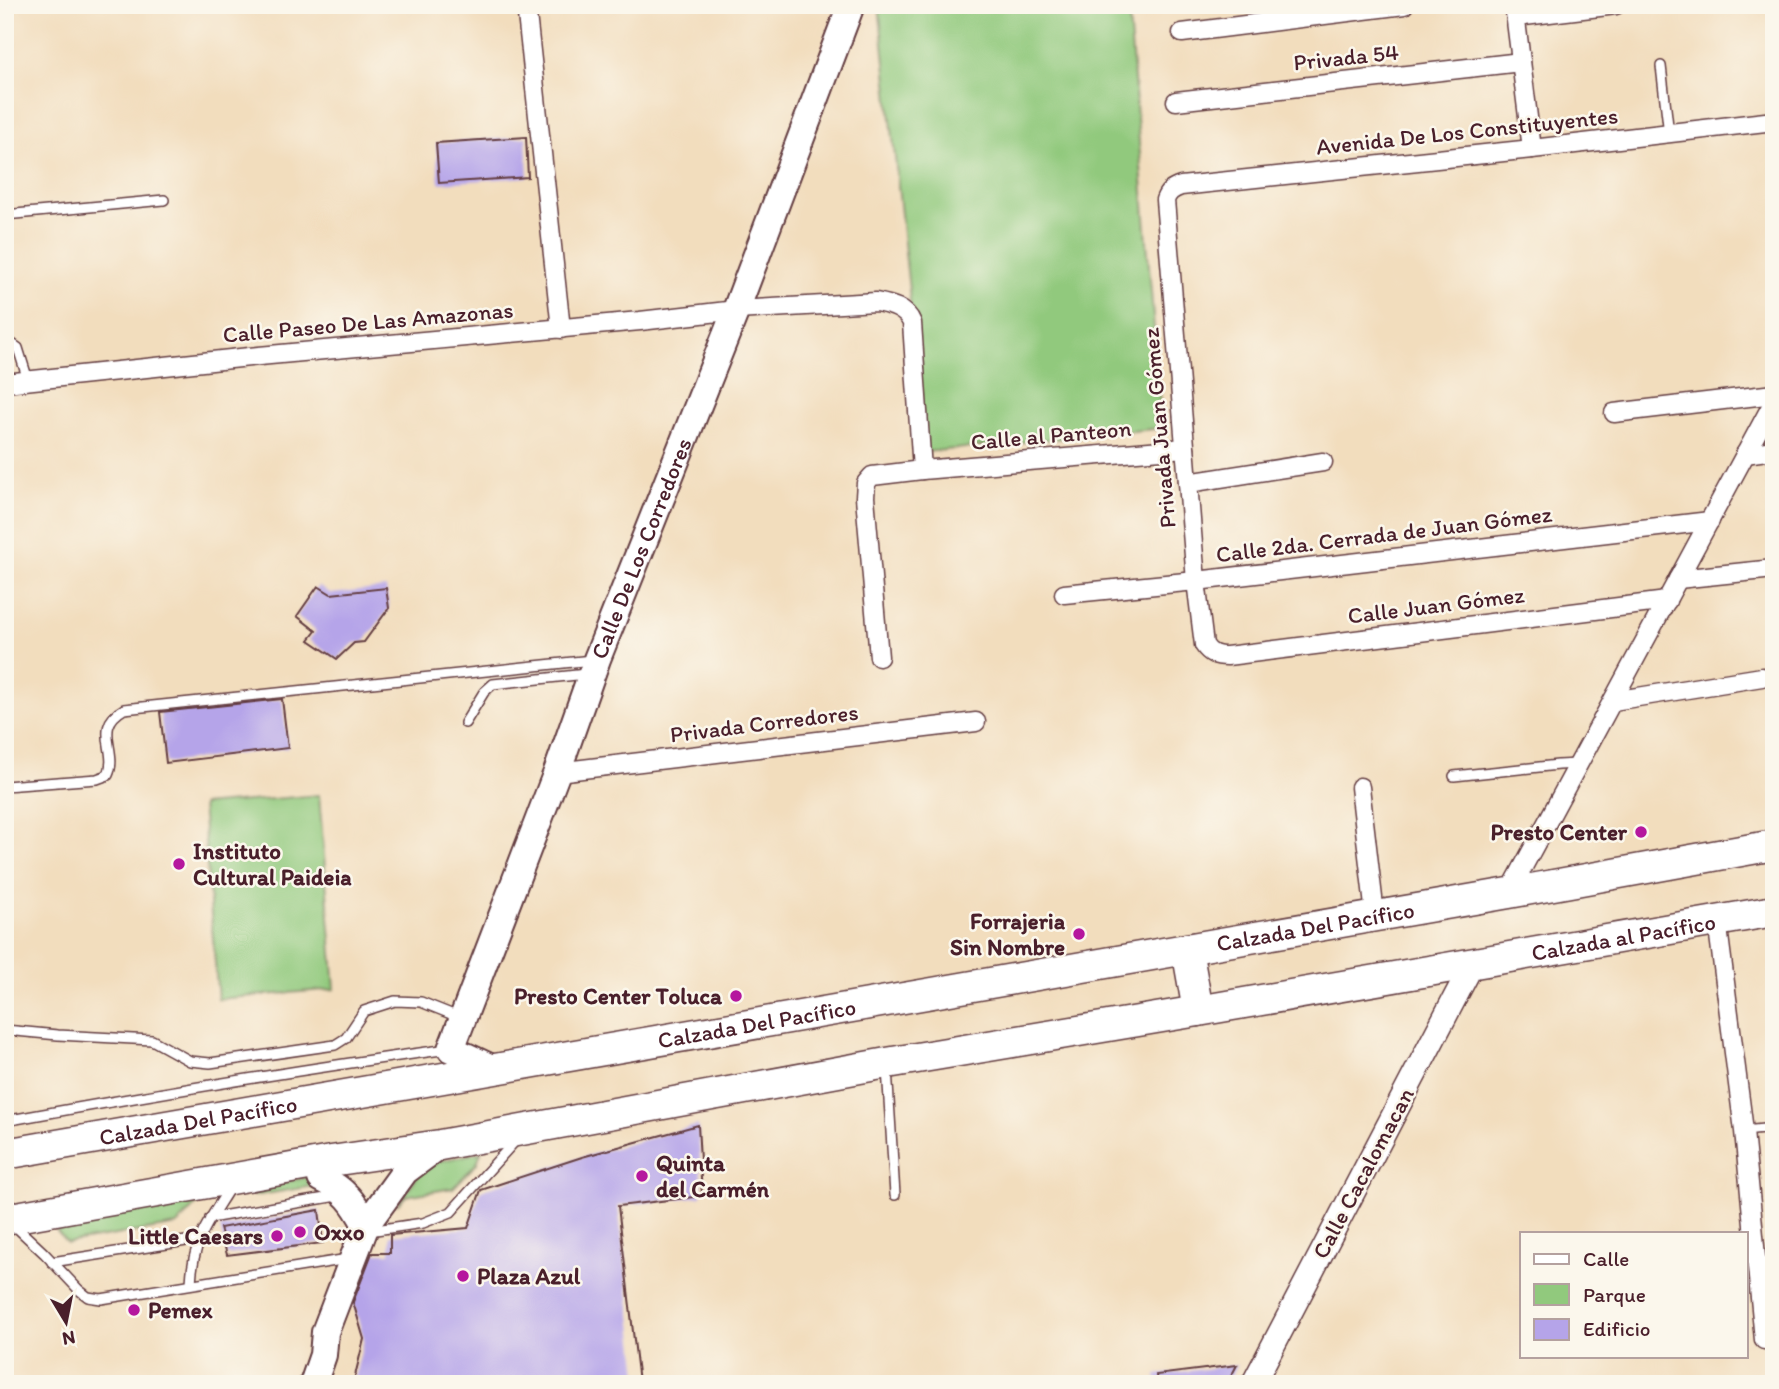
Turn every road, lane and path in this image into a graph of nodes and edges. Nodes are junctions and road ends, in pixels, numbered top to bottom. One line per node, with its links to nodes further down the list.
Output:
1 (526, 5): 17 (street)
2 (851, 5): 16 (main road, Calle De Los Corredores)
3 (1405, 5): 6 (street)
4 (1616, 5): 5 (street)
5 (1515, 11): 7 (street)
6 (1182, 33)
7 (1521, 62): 9 (street, Privada 54); 12 (street)
8 (1661, 66): 11 (lane)
9 (1176, 101)
10 (1774, 121): 11 (street, Avenida De Los Constituyentes)
11 (1669, 134): 12 (street, Avenida De Los Constituyentes)
12 (1532, 149): 13 (street, Avenida De Los Constituyentes)
13 (1167, 194): 24 (street, Privada Juan Gómez)
14 (164, 200): 15 (lane)
15 (5, 215)
16 (736, 310): 17 (street, Calle Paseo De Las Amazonas); 28 (street); 38 (main road, Calle De Los Corredores)
17 (561, 329): 19 (street, Calle Paseo De Las Amazonas)
18 (5, 342): 19 (lane)
19 (28, 380): 20 (street, Calle Paseo De Las Amazonas)
20 (5, 383)
21 (1774, 394): 23 (street)
22 (1774, 401): 26 (street)
23 (1614, 413)
24 (1185, 448): 28 (street, Calle al Panteon); 29 (street, Privada Juan Gómez)
25 (1774, 450): 26 (street)
26 (1745, 454): 30 (street)
27 (1323, 462): 29 (street)
28 (922, 470): 37 (street, Calle al Panteon)
29 (1188, 483): 33 (street, Privada Juan Gómez)
30 (1710, 521): 32 (street); 33 (street, Calle 2da. Cerrada de Juan Gómez)
31 (1774, 569): 32 (street)
32 (1678, 579): 35 (street)
33 (1196, 581): 34 (street, Calle 2da. Cerrada de Juan Gómez); 36 (street, Privada Juan Gómez)
34 (1064, 594)
35 (1667, 601): 36 (street, Calle Juan Gómez); 40 (street)
36 (1212, 654)
37 (879, 657)
38 (594, 666): 42 (lane); 44 (main road, Calle De Los Corredores); 46 (lane)
39 (1762, 677): 40 (street)
40 (1613, 701): 43 (street)
41 (976, 722): 44 (street, Privada Corredores)
42 (466, 723)
43 (1578, 764): 45 (lane); 49 (street)
44 (557, 772): 56 (main road, Calle De Los Corredores)
45 (1454, 776)
46 (5, 786)
47 (1360, 788): 51 (street)
48 (1774, 845): 49 (main road)
49 (1509, 893): 51 (main road, Calzada Del Pacífico)
50 (1774, 911): 52 (main road, Calzada al Pacífico)
51 (1375, 915): 53 (main road, Calzada Del Pacífico)
52 (1717, 920): 54 (main road, Calzada al Pacífico); 64 (street)
53 (1187, 949): 55 (main road); 60 (main road, Calzada Del Pacífico)
54 (1473, 963): 55 (main road); 82 (street, Calle Cacalomacan)
55 (1198, 1012): 59 (main road)
56 (463, 1018): 57 (lane); 58 (main road, Calle De Los Corredores)
57 (5, 1030)
58 (451, 1049): 60 (main road); 61 (lane)
59 (887, 1063): 62 (main road); 70 (lane)
60 (494, 1069): 66 (main road, Calzada Del Pacífico)
61 (5, 1121)
62 (527, 1128): 65 (main road); 73 (lane)
63 (1774, 1128): 64 (lane)
64 (1744, 1131): 79 (street)
65 (440, 1144): 67 (main road); 73 (main road)
66 (5, 1154)
67 (331, 1161): 68 (main road); 69 (main road)
68 (235, 1179): 71 (lane); 72 (main road)
69 (346, 1194): 71 (lane); 73 (main road)
70 (895, 1195)
71 (210, 1218): 74 (lane)
72 (6, 1219): 76 (lane)
73 (365, 1228): 75 (main road)
74 (199, 1239): 76 (lane); 77 (lane)
75 (352, 1258): 77 (lane); 78 (main road)
76 (52, 1262): 77 (lane)
77 (191, 1283)
78 (325, 1332): 80 (main road); 81 (main road)
79 (1765, 1340)
80 (295, 1384)
81 (313, 1384)
82 (1253, 1384)

